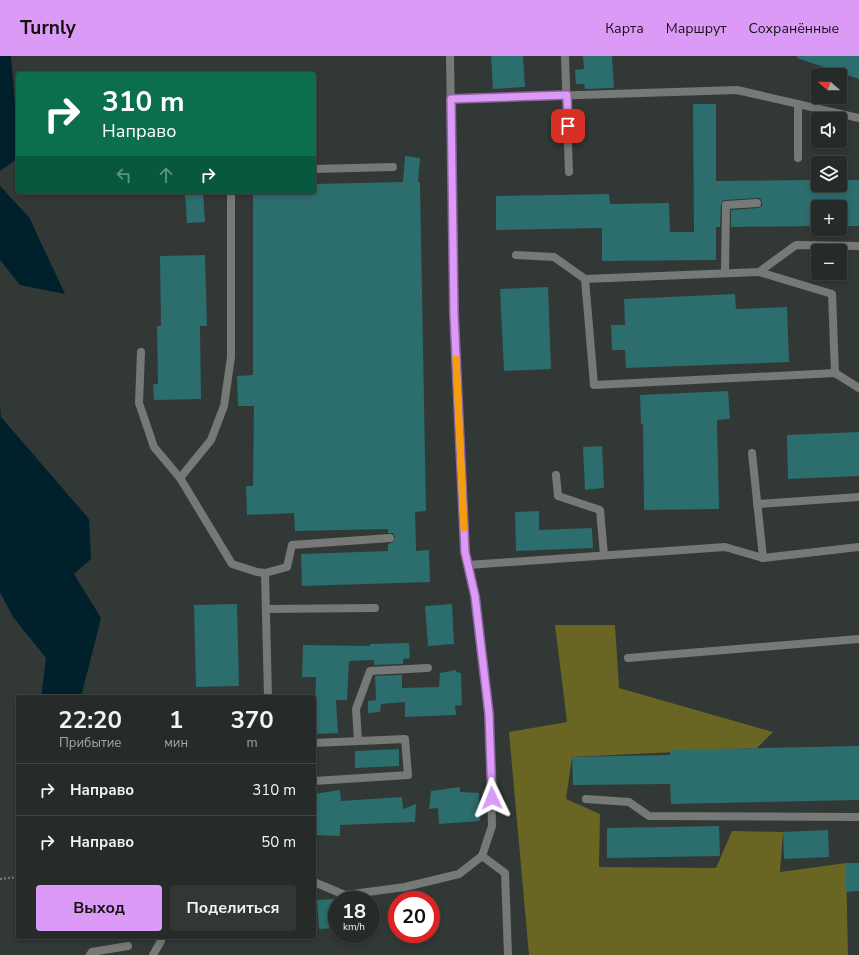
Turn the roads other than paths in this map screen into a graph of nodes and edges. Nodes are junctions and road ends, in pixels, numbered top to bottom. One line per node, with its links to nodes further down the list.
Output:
1 (450, 56): 4 (lane)
2 (565, 56): 3 (lane)
3 (567, 95): 4 (lane); 5 (lane); 10 (lane)
4 (451, 99): 30 (lane)
5 (798, 104): 6 (lane); 7 (lane)
6 (859, 118)
7 (798, 158)
8 (393, 167): 9 (lane)
9 (316, 169)
10 (569, 172)
11 (231, 194): 23 (lane)
12 (756, 203): 16 (lane)
13 (859, 246): 15 (lane)
14 (516, 255): 17 (lane)
15 (759, 272): 16 (lane); 19 (lane)
16 (725, 273): 17 (lane)
17 (586, 279): 19 (lane)
18 (141, 352): 23 (lane)
19 (835, 373): 20 (lane)
20 (859, 388)
21 (752, 453): 25 (lane)
22 (556, 475): 28 (lane)
23 (180, 478): 31 (lane)
24 (859, 497): 25 (lane)
25 (757, 504): 29 (lane)
26 (390, 538): 31 (lane)
27 (859, 547): 29 (lane)
28 (604, 555): 29 (lane); 30 (lane)
29 (763, 558)
30 (468, 565): 43 (lane)
31 (265, 573): 33 (lane)
32 (375, 608): 33 (lane)
33 (266, 609): 37 (lane)
34 (859, 639): 35 (lane)
35 (628, 658)
36 (428, 668): 38 (lane)
37 (268, 695)
38 (358, 741): 39 (lane); 40 (lane)
39 (316, 743)
40 (316, 781)
41 (586, 798): 42 (lane)
42 (859, 817)
43 (482, 856): 44 (lane); 49 (lane)
44 (316, 883)
45 (160, 939): 48 (lane)
46 (128, 946): 47 (lane)
47 (90, 955)
48 (153, 955)
49 (508, 955)

